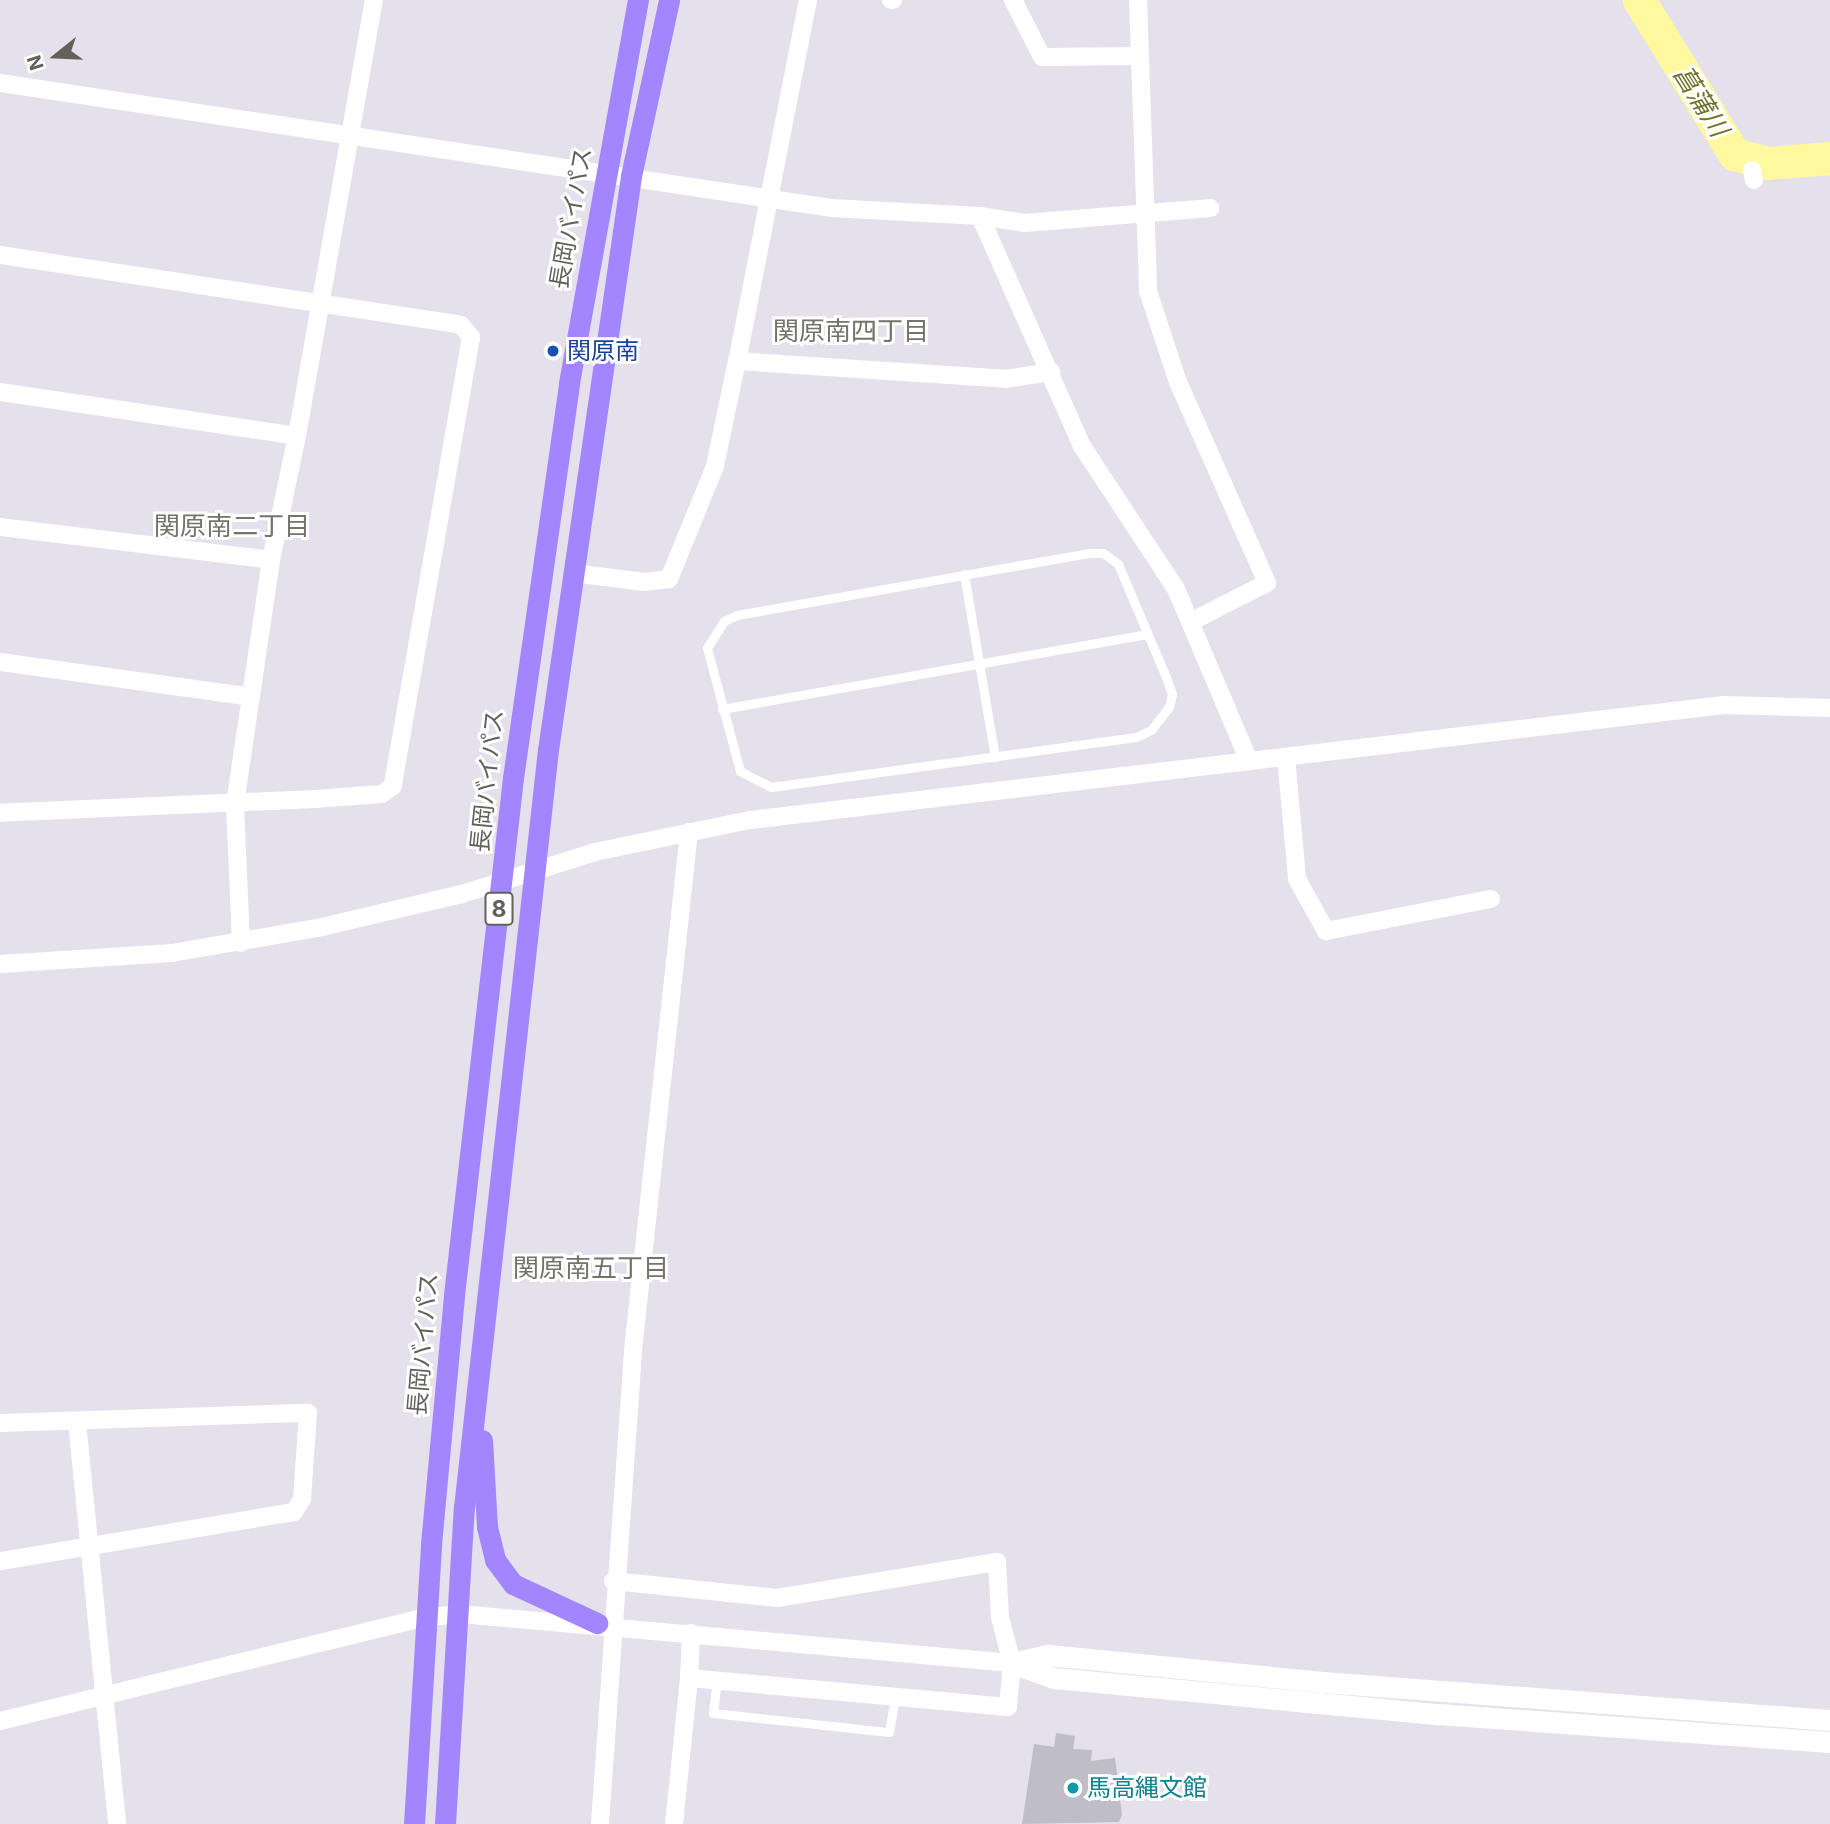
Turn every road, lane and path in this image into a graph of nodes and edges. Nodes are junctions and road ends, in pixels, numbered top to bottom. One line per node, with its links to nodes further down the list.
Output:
1 (374, 0): 9 (street)
2 (638, 0): 10 (highway, 長岡バイパス / 8)
3 (669, 0): 11 (highway, 8)
4 (808, 0): 12 (street)
5 (1013, 0): 7 (street)
6 (1138, 0): 7 (street)
7 (1140, 56): 14 (street)
8 (0, 83): 9 (street)
9 (352, 135): 10 (street); 17 (street)
10 (606, 172): 11 (street); 40 (highway, 長岡バイパス / 8)
11 (631, 176): 12 (street); 24 (highway, 8)
12 (770, 199): 15 (street); 18 (street)
13 (1210, 208): 14 (street)
14 (1146, 211): 15 (street); 26 (street)
15 (980, 216): 19 (street)
16 (0, 255): 17 (street)
17 (319, 304): 21 (street); 36 (street)
18 (737, 361): 19 (street); 24 (street)
19 (1051, 372): 26 (street)
20 (0, 392): 21 (street)
21 (298, 436): 23 (street)
22 (0, 527): 23 (street)
23 (271, 561): 30 (street)
24 (573, 573): 39 (highway, 8)
25 (964, 574): 27 (lane); 29 (lane); 32 (lane)
26 (1190, 622): 35 (street)
27 (1147, 634): 29 (lane); 34 (lane)
28 (0, 662): 30 (street)
29 (980, 662): 32 (lane); 34 (lane)
30 (251, 697): 36 (street)
31 (1830, 708): 33 (street)
32 (722, 709): 34 (lane)
33 (1286, 757): 35 (street); 41 (street)
34 (995, 758)
35 (1250, 761): 38 (street)
36 (235, 804): 37 (street); 42 (street)
37 (0, 813)
38 (689, 832): 39 (street); 49 (street)
39 (534, 871): 40 (street); 44 (highway, 8)
40 (502, 881): 42 (street); 51 (highway, 長岡バイパス / 8)
41 (1491, 899)
42 (241, 943): 43 (street)
43 (0, 964)
44 (479, 1368): 50 (highway, 8); 52 (highway)
45 (77, 1422): 46 (street); 47 (street); 47 (street)
46 (0, 1423)
47 (86, 1548): 48 (street); 57 (street)
48 (0, 1561)
49 (613, 1581): 52 (street); 54 (street)
50 (460, 1614): 51 (street); 52 (street); 64 (highway, 8)
51 (429, 1617): 57 (street); 63 (highway, 長岡バイパス / 8)
52 (604, 1624): 53 (street); 65 (street)
53 (691, 1633): 54 (street); 55 (street)
54 (1012, 1663): 58 (street); 59 (street); 61 (street)
55 (689, 1678): 56 (street); 66 (street)
56 (717, 1680): 58 (street); 58 (lane)
57 (102, 1696): 60 (street); 62 (street)
58 (895, 1697)
59 (1830, 1720)
60 (0, 1721)
61 (1830, 1742)
62 (117, 1824)
63 (414, 1824)
64 (445, 1824)
65 (600, 1824)
66 (674, 1824)

